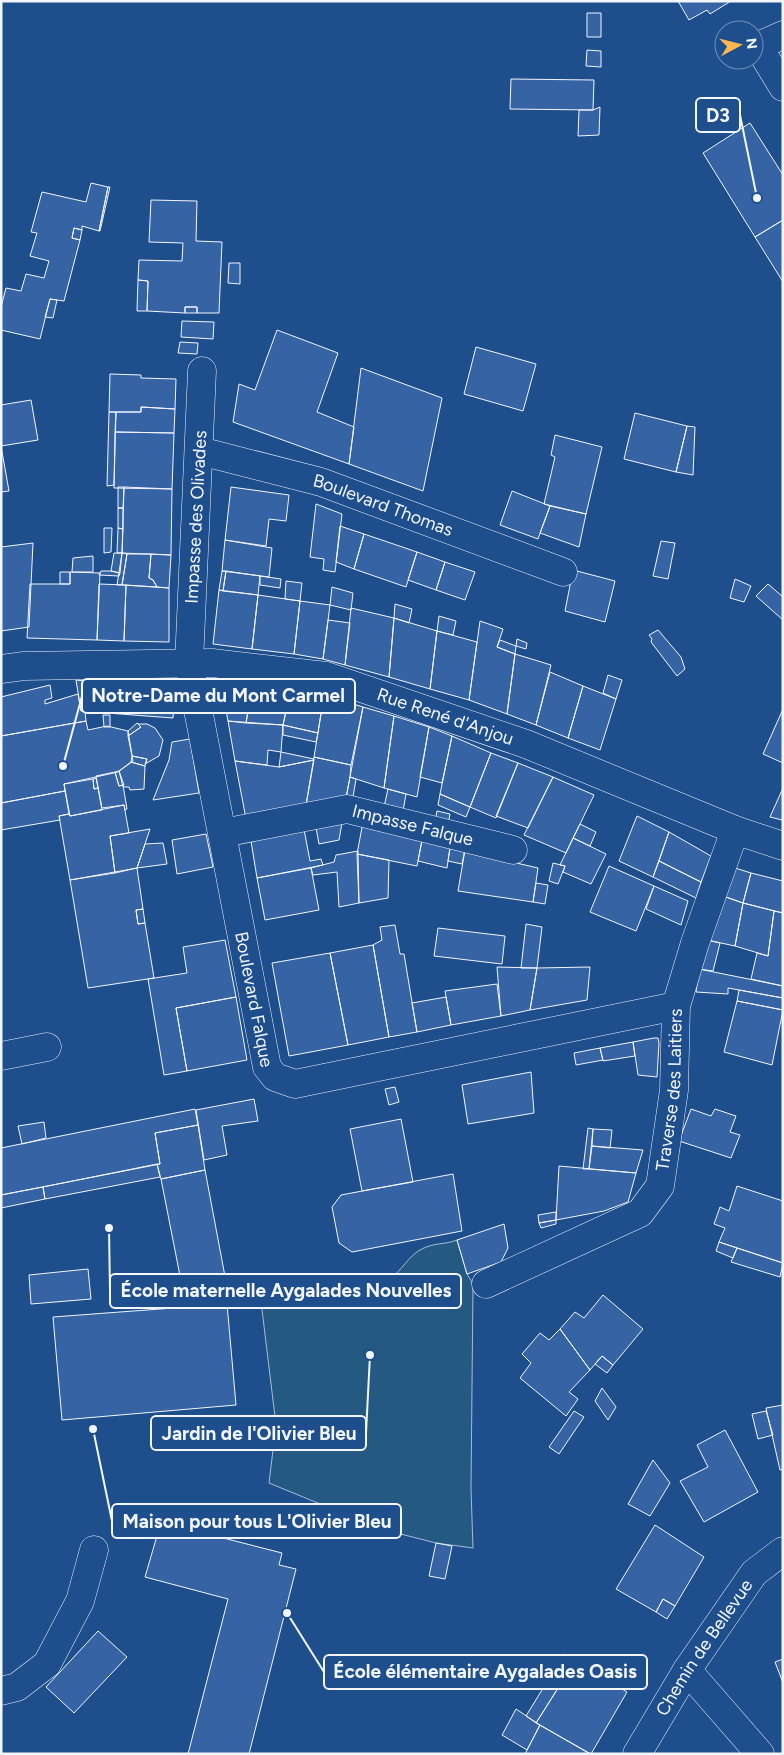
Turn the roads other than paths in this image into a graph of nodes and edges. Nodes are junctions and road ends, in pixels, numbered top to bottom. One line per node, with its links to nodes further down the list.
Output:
1 (783, 35): 2 (street)
2 (783, 87)
3 (202, 370): 4 (street, Impasse des Olivades)
4 (200, 451): 5 (street, Boulevard Thomas); 6 (street, Impasse des Olivades)
5 (562, 572)
6 (189, 663): 7 (street, Rue René d'Anjou); 8 (street, Rue René d'Anjou); 9 (street, Boulevard Falque)
7 (1, 669)
8 (735, 830): 10 (street, Rue René d'Anjou); 12 (street, Traverse des Laitiers)
9 (223, 833): 11 (street, Impasse Falque); 12 (street, Boulevard Falque)
10 (783, 846)
11 (513, 850)
12 (676, 1006): 15 (street, Traverse des Laitiers)
13 (47, 1047): 14 (street)
14 (1, 1056)
15 (486, 1284)
16 (94, 1550): 19 (street)
17 (783, 1551): 18 (street, Chemin de Bellevue)
18 (687, 1670): 20 (street, Chemin de Bellevue); 21 (street)
19 (1, 1691)
20 (637, 1754)
21 (760, 1754)

